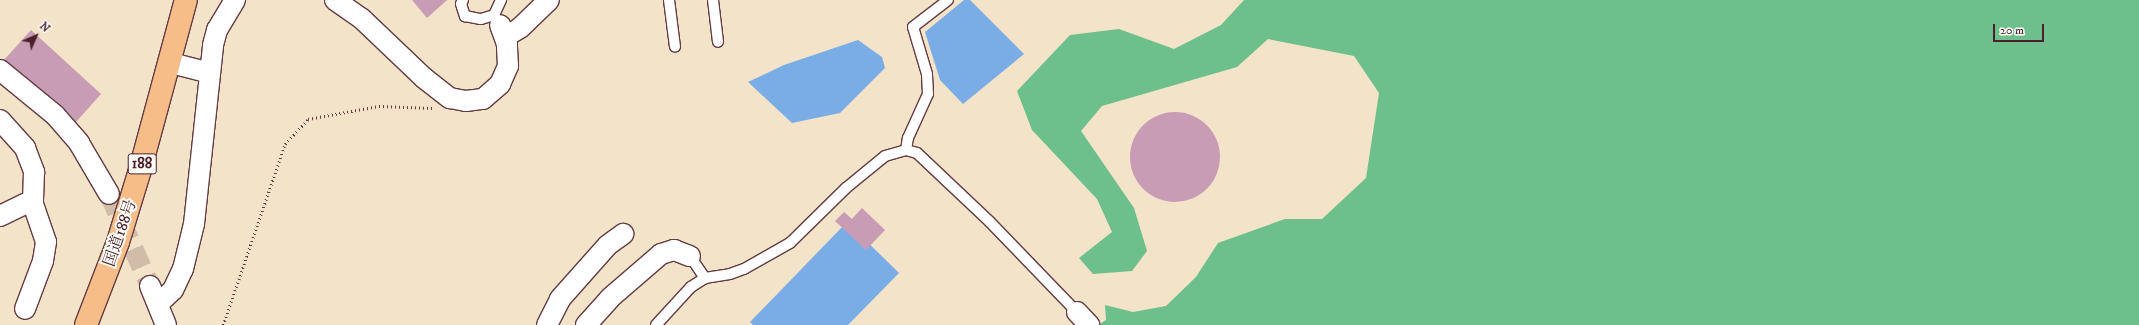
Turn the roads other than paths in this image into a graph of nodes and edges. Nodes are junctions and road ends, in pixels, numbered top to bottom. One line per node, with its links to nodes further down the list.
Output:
1 (186, 0): 13 (highway, 国道188号 / 188)
2 (235, 0): 15 (street)
3 (335, 0): 10 (street)
4 (463, 0): 10 (lane)
5 (501, 0): 10 (lane)
6 (549, 0): 10 (street)
7 (669, 0): 12 (lane)
8 (713, 0): 11 (lane)
9 (948, 0): 17 (lane)
10 (499, 26)
11 (718, 42)
12 (675, 47)
13 (171, 64): 15 (street); 22 (highway, 国道188号 / 188)
14 (0, 70): 18 (street)
15 (210, 73): 26 (street)
16 (0, 120): 19 (street)
17 (906, 150): 24 (lane); 28 (lane)
18 (109, 194)
19 (33, 204): 20 (street); 27 (street)
20 (0, 216)
21 (623, 234): 32 (street)
22 (118, 242): 29 (highway, 国道188号 / 188); 30 (highway)
23 (690, 256): 24 (lane); 33 (street)
24 (705, 278): 34 (lane)
25 (150, 286): 26 (street)
26 (159, 304): 31 (street)
27 (25, 309)
28 (1083, 319)
29 (86, 325)
30 (101, 325)
31 (166, 325)
32 (547, 325)
33 (586, 325)
34 (656, 325)

